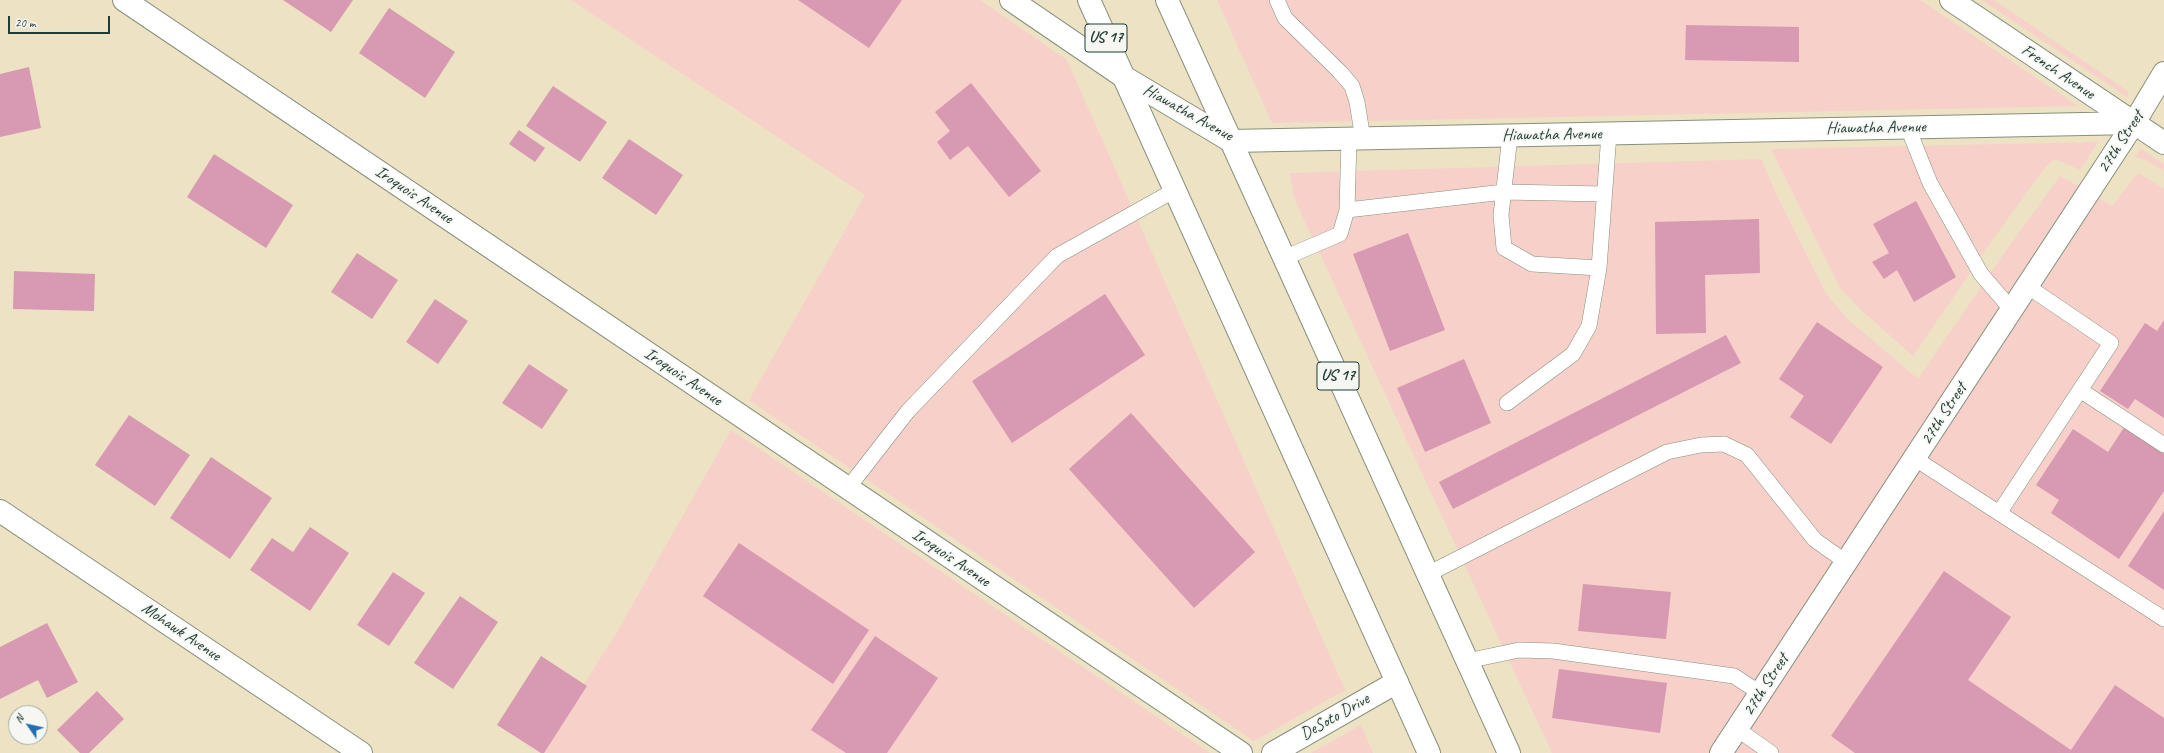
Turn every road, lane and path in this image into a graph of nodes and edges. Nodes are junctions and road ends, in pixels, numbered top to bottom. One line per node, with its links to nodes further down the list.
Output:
1 (124, 0): 28 (street, Iroquois Avenue)
2 (1011, 0): 8 (street, Hiawatha Avenue)
3 (1089, 0): 8 (street, US 17)
4 (1167, 0): 14 (street, US 17)
5 (1277, 0): 13 (lane)
6 (1951, 0): 9 (street, French Avenue)
7 (2164, 73): 9 (street, 27th Street)
8 (1124, 77): 14 (street, Hiawatha Avenue); 16 (street, US 17)
9 (2134, 123): 10 (street, Hiawatha Avenue); 15 (street, French Avenue); 22 (street, 27th Street)
10 (1908, 128): 11 (street, Hiawatha Avenue); 23 (lane)
11 (1609, 134): 12 (street, Hiawatha Avenue); 18 (lane)
12 (1510, 136): 13 (street, Hiawatha Avenue); 17 (lane)
13 (1356, 139): 14 (street, Hiawatha Avenue); 19 (lane)
14 (1231, 141): 20 (street, US 17)
15 (2164, 143)
16 (1175, 190): 28 (lane); 35 (street, US 17)
17 (1504, 192): 18 (lane); 19 (lane); 21 (lane)
18 (1604, 194): 21 (lane)
19 (1347, 210): 20 (lane)
20 (1284, 258): 32 (street, US 17)
21 (1599, 268): 25 (lane)
22 (2027, 286): 23 (street, 27th Street); 24 (lane)
23 (2012, 310): 27 (street, 27th Street)
24 (2080, 390): 26 (lane); 30 (lane)
25 (1507, 403)
26 (2164, 445)
27 (1914, 458): 30 (lane); 31 (street, 27th Street)
28 (848, 488): 39 (street, Iroquois Avenue)
29 (0, 511): 38 (street, Mohawk Avenue)
30 (1999, 513): 33 (lane)
31 (1846, 562): 32 (lane); 36 (street, 27th Street)
32 (1428, 574): 34 (street, US 17)
33 (2164, 620)
34 (1467, 660): 36 (lane); 42 (street, US 17)
35 (1397, 682): 40 (street, DeSoto Drive); 41 (street, US 17)
36 (1760, 693): 37 (street, 27th Street)
37 (1737, 730): 43 (street, 27th Street); 44 (lane)
38 (361, 753)
39 (1241, 753)
40 (1272, 753)
41 (1429, 753)
42 (1509, 753)
43 (1721, 753)
44 (1771, 753)

